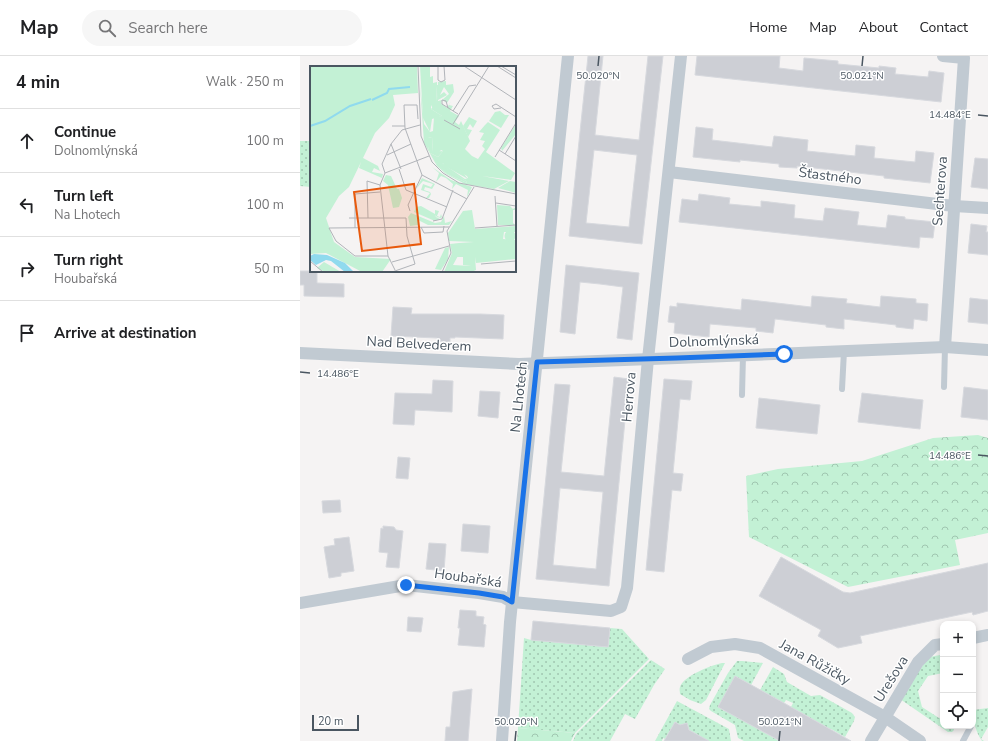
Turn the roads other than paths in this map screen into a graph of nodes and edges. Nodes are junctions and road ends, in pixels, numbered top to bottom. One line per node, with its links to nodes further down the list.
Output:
1 (568, 56): 13 (street, Na Lhotech)
2 (682, 56): 4 (street, Herrova)
3 (943, 56): 5 (street, Sechterova)
4 (669, 172): 5 (street, Šťastného); 12 (street, Herrova)
5 (954, 206): 6 (street, Šťastného); 7 (street, Sechterova)
6 (988, 208)
7 (945, 347): 8 (street, Dolnomlýnská); 9 (street, Dolnomlýnská); 14 (lane)
8 (988, 350)
9 (844, 351): 11 (street, Dolnomlýnská); 15 (lane)
10 (300, 353): 13 (street, Nad Belvederem)
11 (743, 355): 12 (street, Dolnomlýnská); 16 (lane)
12 (648, 359): 13 (street, Dolnomlýnská); 17 (street, Herrova)
13 (537, 362): 17 (street, Na Lhotech)
14 (944, 387)
15 (842, 389)
16 (742, 395)
17 (512, 602): 18 (street, Houbařská); 25 (street, Na Lhotech)
18 (300, 603)
19 (988, 635): 20 (street)
20 (976, 637)
21 (940, 644): 23 (street, Urešova)
22 (688, 659): 23 (street, Jana Růžičky)
23 (885, 717): 26 (street, Urešova); 27 (street, Jana Růžičky)
24 (970, 729): 28 (lane)
25 (502, 741)
26 (871, 741)
27 (920, 741)
28 (963, 741)

